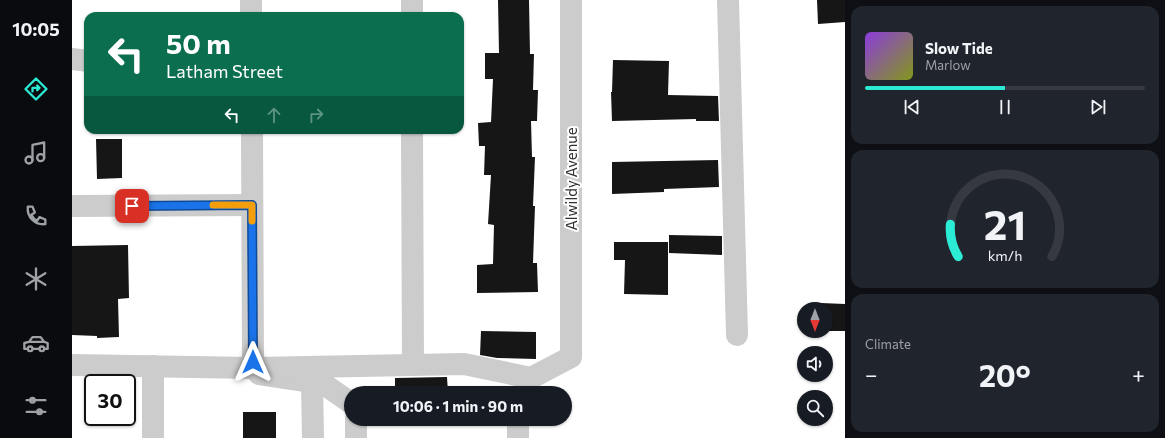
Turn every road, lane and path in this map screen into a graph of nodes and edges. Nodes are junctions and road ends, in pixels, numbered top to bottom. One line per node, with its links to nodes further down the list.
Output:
1 (251, 0): 5 (street)
2 (412, 0): 6 (street)
3 (571, 0): 19 (street, Alwildy Avenue)
4 (728, 0): 13 (street)
5 (251, 12)
6 (412, 12)
7 (72, 59): 8 (street)
8 (84, 61)
9 (252, 134): 11 (street)
10 (412, 134): 15 (street)
11 (252, 205): 12 (street); 17 (street)
12 (72, 206)
13 (737, 335)
14 (72, 365): 16 (street)
15 (412, 365): 17 (street); 19 (street)
16 (152, 366): 17 (street); 23 (street)
17 (254, 368): 18 (street)
18 (312, 382): 20 (street); 24 (street)
19 (527, 385)
20 (344, 398)
21 (356, 426): 25 (street)
22 (518, 426): 26 (street)
23 (153, 438)
24 (313, 438)
25 (356, 438)
26 (518, 438)

